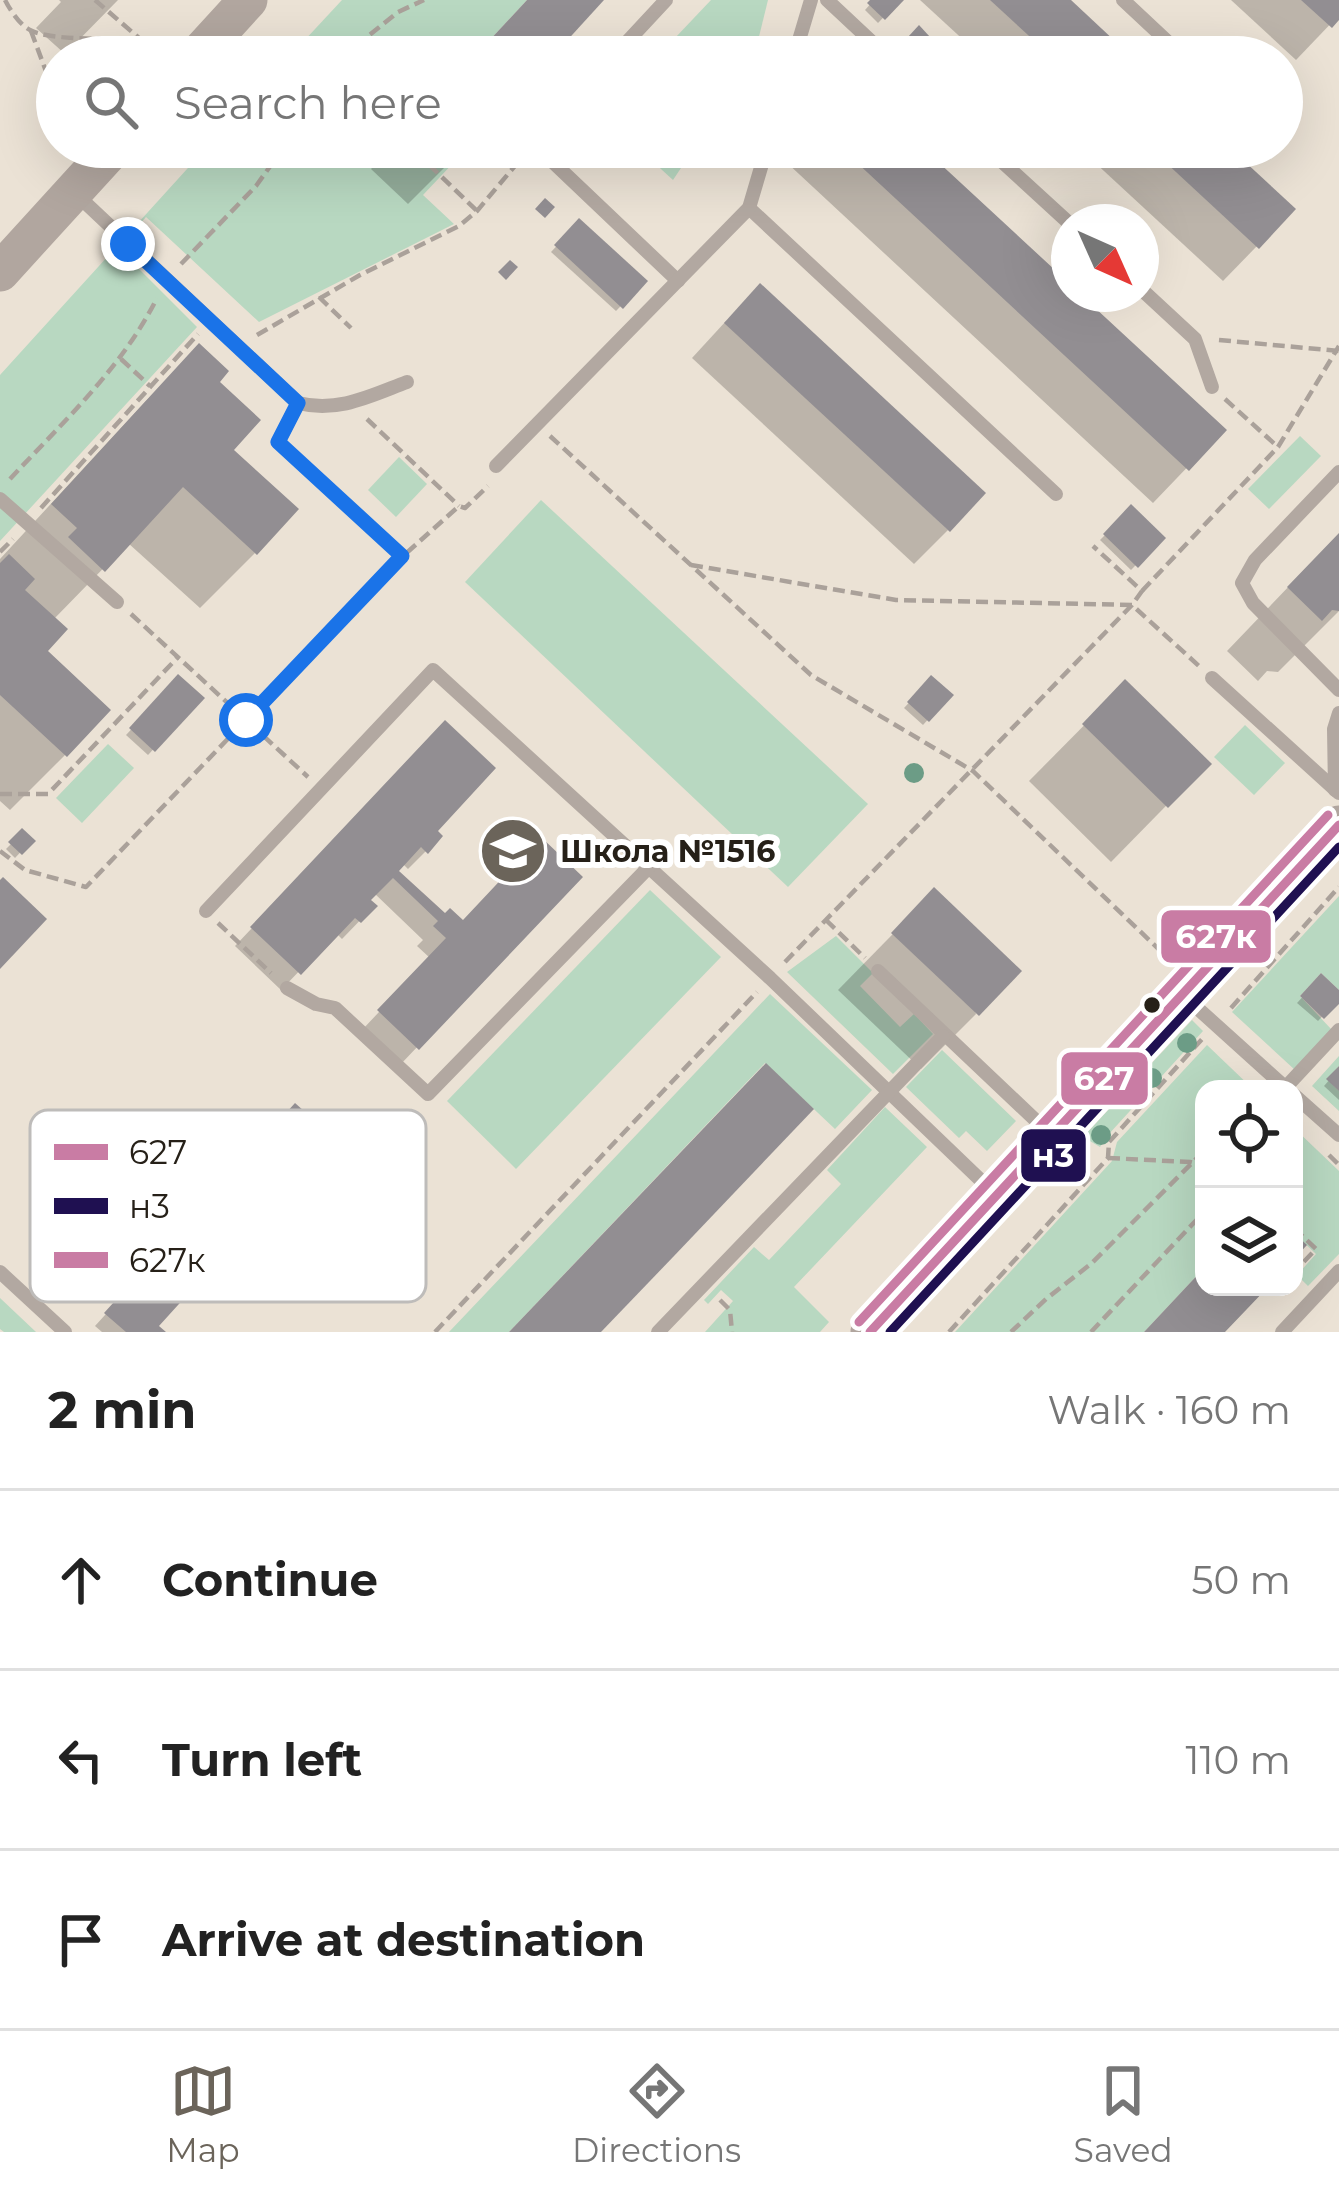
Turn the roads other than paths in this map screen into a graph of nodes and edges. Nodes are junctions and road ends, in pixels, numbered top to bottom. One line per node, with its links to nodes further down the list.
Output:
1 (248, 0): 6 (street)
2 (666, 0): 7 (lane)
3 (811, 0): 8 (lane)
4 (826, 0): 9 (lane)
5 (1123, 0): 10 (lane)
6 (215, 36)
7 (633, 36)
8 (800, 36)
9 (865, 36)
10 (1162, 36)
11 (94, 168): 15 (street)
12 (559, 168): 19 (lane)
13 (761, 168): 17 (lane)
14 (1009, 168): 16 (lane)
15 (73, 191): 18 (street); 23 (lane)
16 (1051, 207)
17 (749, 208): 19 (lane); 28 (lane)
18 (0, 272)
19 (679, 281): 25 (lane)
20 (1159, 306): 22 (lane)
21 (407, 382): 23 (lane)
22 (1211, 387)
23 (298, 403): 24 (lane)
24 (278, 442)
25 (496, 472)
26 (1339, 472): 31 (lane)
27 (0, 494): 29 (lane)
28 (1056, 494)
29 (118, 602)
30 (1212, 678): 33 (lane)
31 (1339, 690)
32 (1339, 713): 33 (lane)
33 (1338, 803): 37 (street)
34 (648, 868): 35 (lane); 38 (lane); 43 (lane)
35 (206, 911)
36 (878, 971): 40 (lane)
37 (1176, 977): 41 (lane); 45 (street)
38 (287, 988)
39 (1339, 1030): 42 (lane)
40 (944, 1036): 43 (lane); 45 (lane)
41 (1278, 1080)
42 (1297, 1080)
43 (888, 1092): 47 (lane); 53 (lane)
44 (1303, 1103): 46 (lane)
45 (1052, 1136): 47 (street)
46 (1339, 1136)
47 (997, 1196): 54 (street)
48 (1339, 1271): 55 (lane)
49 (0, 1272): 50 (lane)
50 (30, 1300)
51 (32, 1302): 52 (lane)
52 (65, 1332)
53 (658, 1332)
54 (870, 1332)
55 (1282, 1332)

